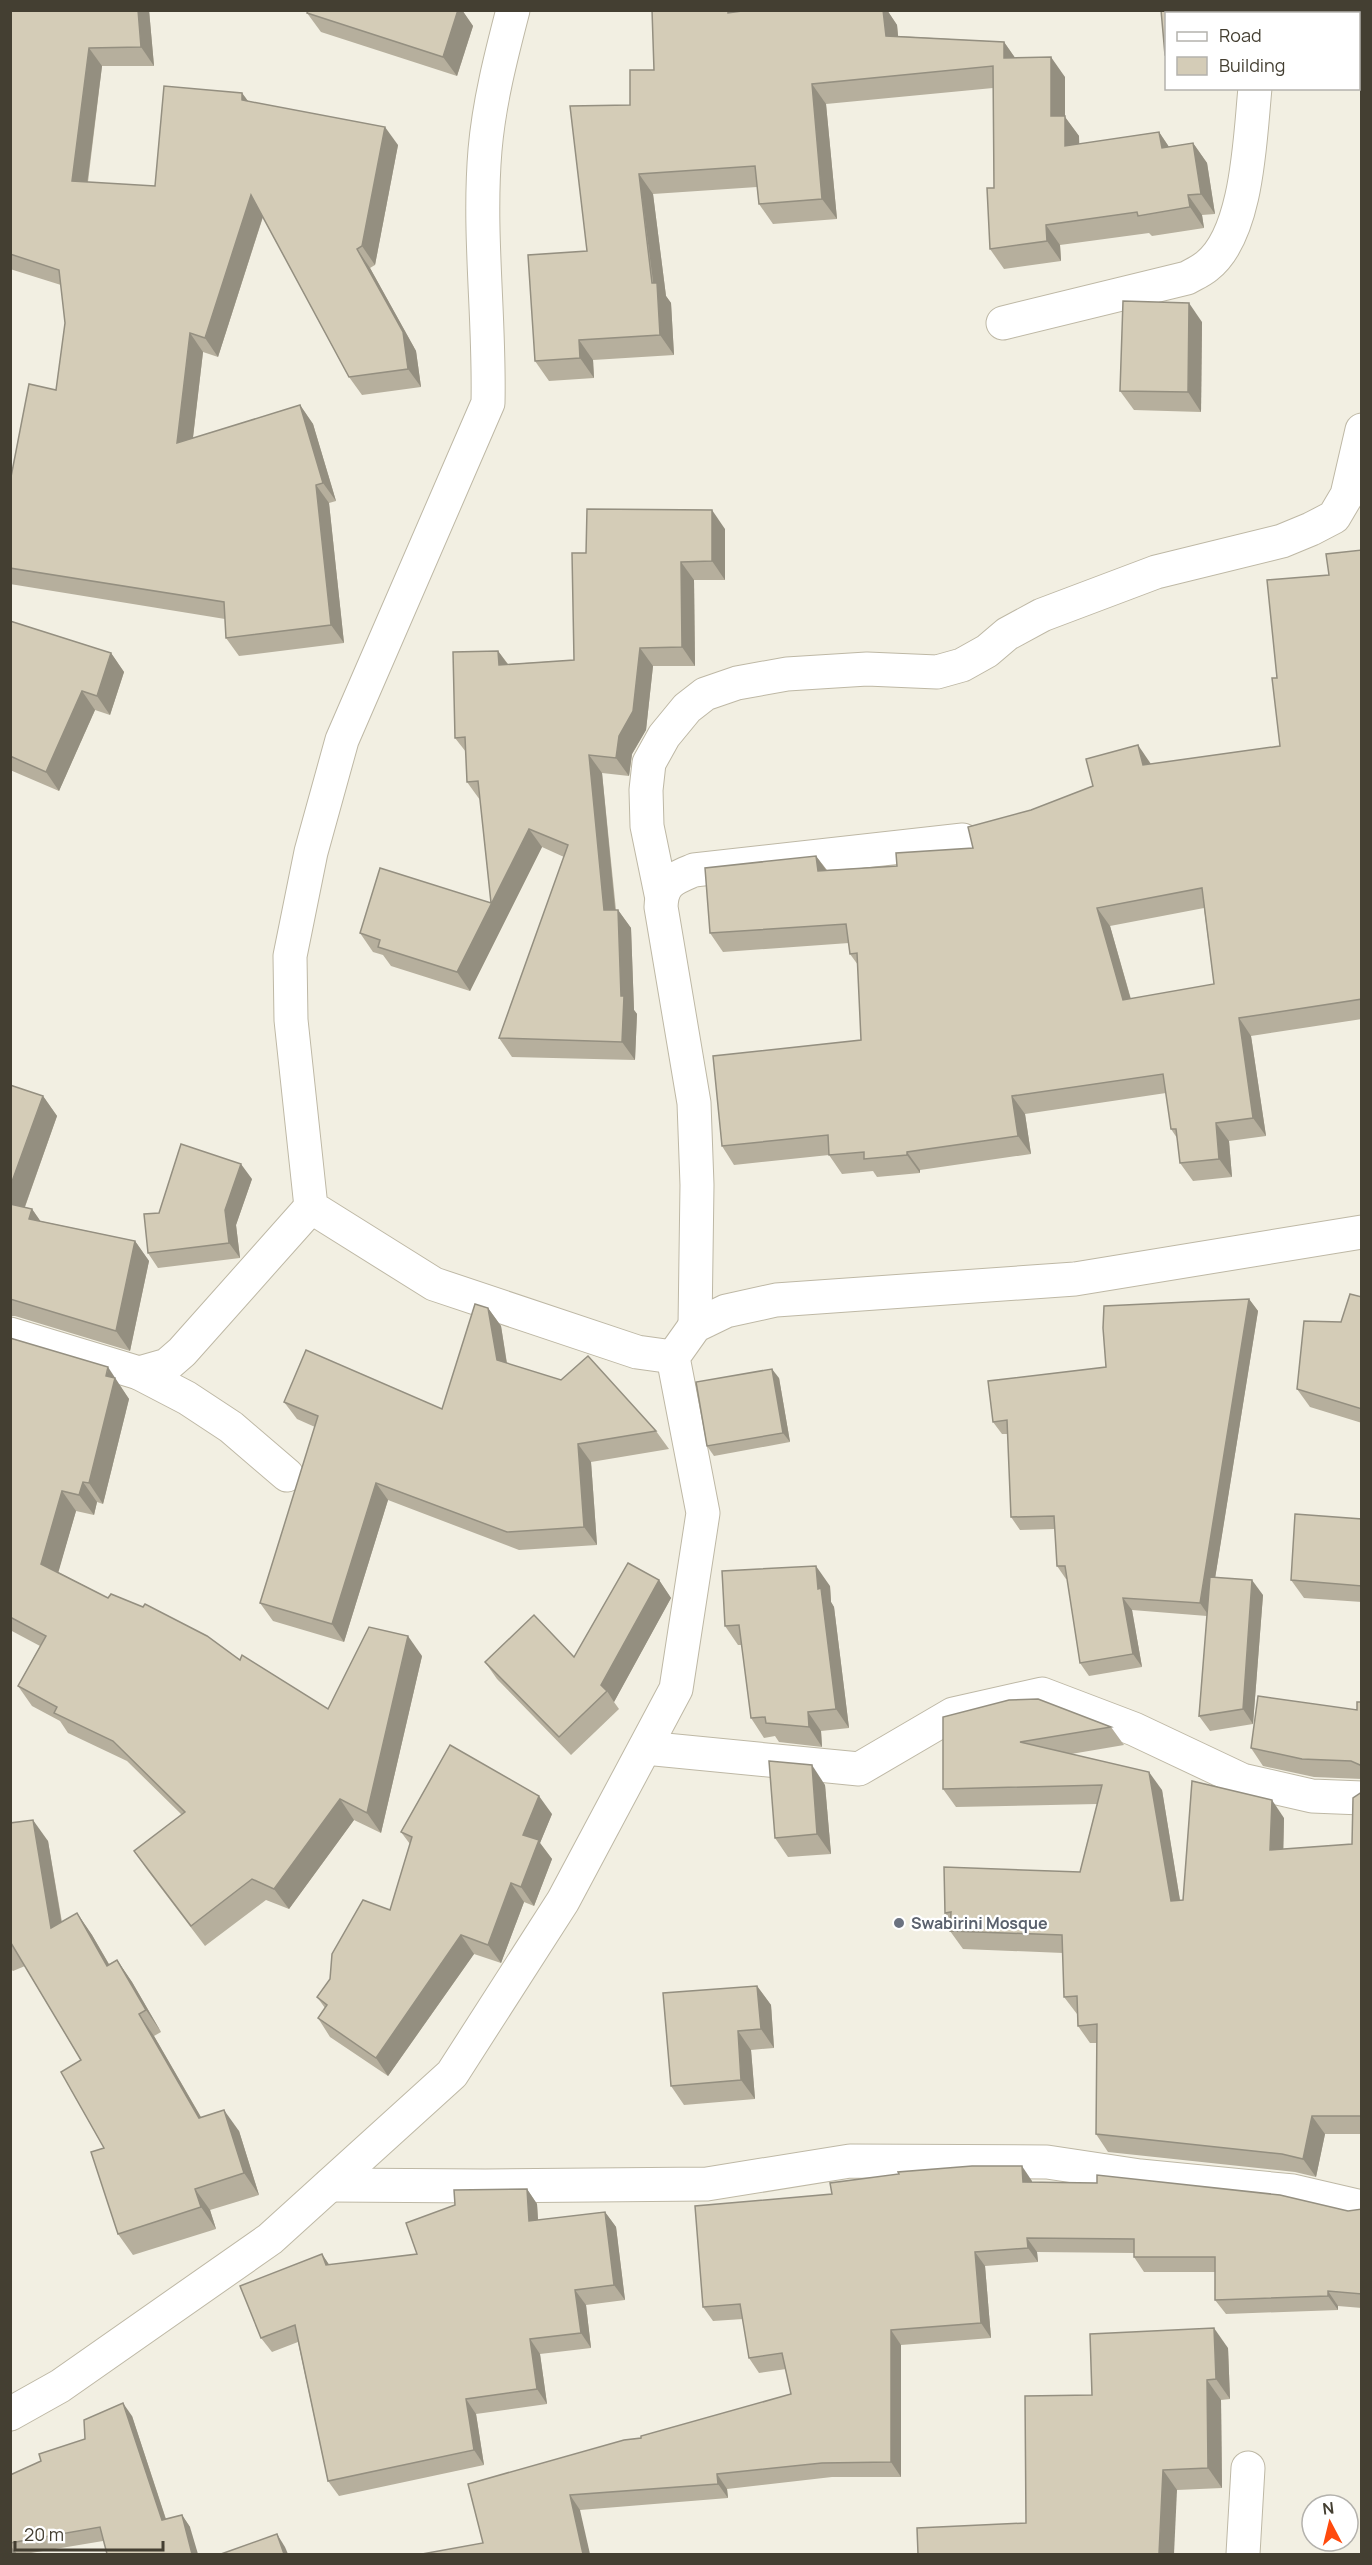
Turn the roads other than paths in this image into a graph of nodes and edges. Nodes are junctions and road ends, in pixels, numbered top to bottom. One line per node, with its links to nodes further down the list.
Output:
1 (513, 10): 7 (street)
2 (1255, 90): 3 (street)
3 (1003, 323)
4 (1362, 430): 6 (street)
5 (963, 840): 6 (street)
6 (662, 894): 9 (street)
7 (311, 1207): 11 (street); 12 (street)
8 (1362, 1232): 9 (street)
9 (695, 1326): 11 (street)
10 (10, 1334): 12 (street)
11 (673, 1357): 14 (street)
12 (139, 1373): 13 (street)
13 (287, 1475)
14 (645, 1748): 15 (street); 16 (street)
15 (1362, 1798)
16 (330, 2185): 17 (street); 18 (street)
17 (1362, 2207)
18 (10, 2414)
19 (1248, 2468): 20 (street)
20 (1244, 2554)

